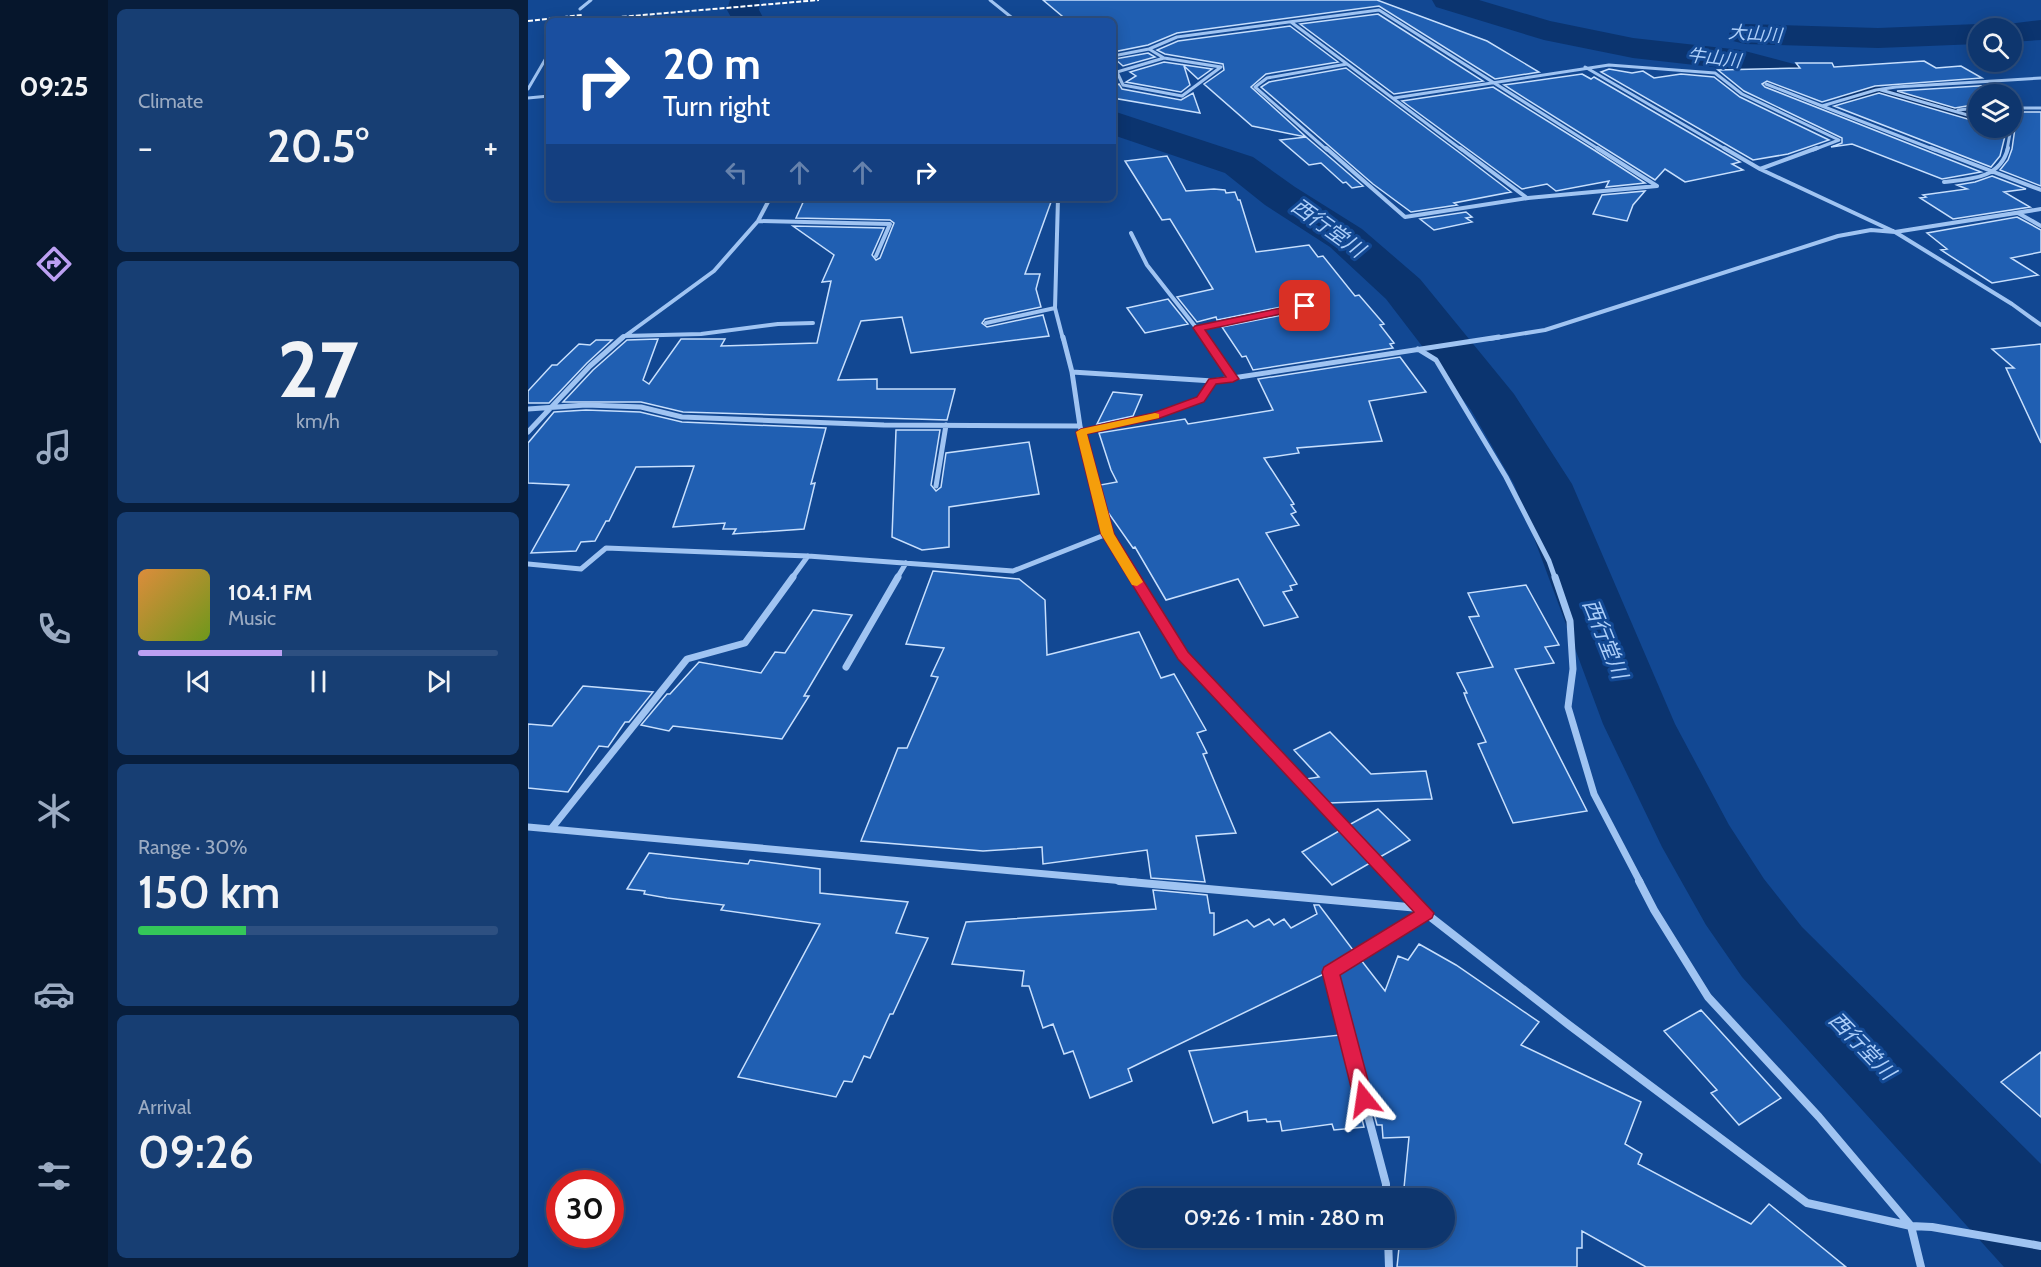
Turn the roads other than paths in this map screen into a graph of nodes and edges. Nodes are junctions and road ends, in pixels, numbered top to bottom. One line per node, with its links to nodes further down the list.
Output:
1 (591, 0): 3 (street)
2 (990, 0): 4 (street)
3 (580, 9)
4 (1012, 18)
5 (1291, 22): 6 (street); 10 (street); 13 (street)
6 (1149, 49): 7 (street); 9 (street)
7 (1116, 55)
8 (546, 58): 15 (street)
9 (1164, 58): 9 (street)
10 (1347, 64): 19 (street); 31 (street)
11 (1585, 67): 13 (street); 27 (street); 27 (street)
12 (2041, 78): 16 (street)
13 (1493, 82): 19 (street); 31 (street)
14 (1766, 84): 20 (street)
15 (528, 89)
16 (1877, 89): 20 (street); 24 (street)
17 (546, 96): 18 (street)
18 (528, 98)
19 (1394, 98): 31 (street)
20 (1822, 106): 28 (street)
21 (2022, 108): 22 (street)
22 (2041, 108)
23 (1968, 109): 24 (street)
24 (1953, 111): 25 (street)
25 (1968, 115)
26 (2009, 138): 28 (street)
27 (1760, 169): 38 (street)
28 (1993, 172): 29 (street); 30 (street)
29 (1944, 182)
30 (2041, 190)
31 (1528, 198)
32 (768, 201): 36 (street)
33 (1058, 201): 42 (street)
34 (2041, 209): 35 (street)
35 (2017, 213): 37 (street); 38 (street)
36 (758, 221): 40 (street); 47 (street)
37 (2041, 226)
38 (1895, 232): 45 (street); 48 (street)
39 (1131, 233): 46 (street)
40 (876, 256)
41 (1305, 306): 46 (street)
42 (1055, 308): 44 (street); 49 (street)
43 (813, 323): 47 (street)
44 (986, 323)
45 (2041, 325)
46 (1198, 328): 50 (street)
47 (624, 336): 53 (street)
48 (1421, 349): 50 (street); 67 (street)
49 (1072, 372): 51 (street); 55 (street)
50 (1233, 379): 51 (street)
51 (1213, 381): 55 (street)
52 (528, 409): 53 (street)
53 (552, 409): 54 (street); 56 (street)
54 (946, 424): 55 (street); 57 (street)
55 (1080, 429): 58 (street)
56 (528, 432)
57 (936, 486)
58 (1107, 534): 60 (street); 65 (street)
59 (808, 556): 60 (street); 61 (street); 64 (street)
60 (906, 563): 62 (street)
61 (528, 564)
62 (846, 668)
63 (528, 827): 64 (street)
64 (551, 829): 65 (street)
65 (1423, 911): 66 (street); 67 (street)
66 (1386, 1188)
67 (1911, 1226): 68 (street); 71 (street)
68 (2041, 1246)
69 (1388, 1248): 70 (street)
70 (1389, 1267)
71 (1921, 1267)

